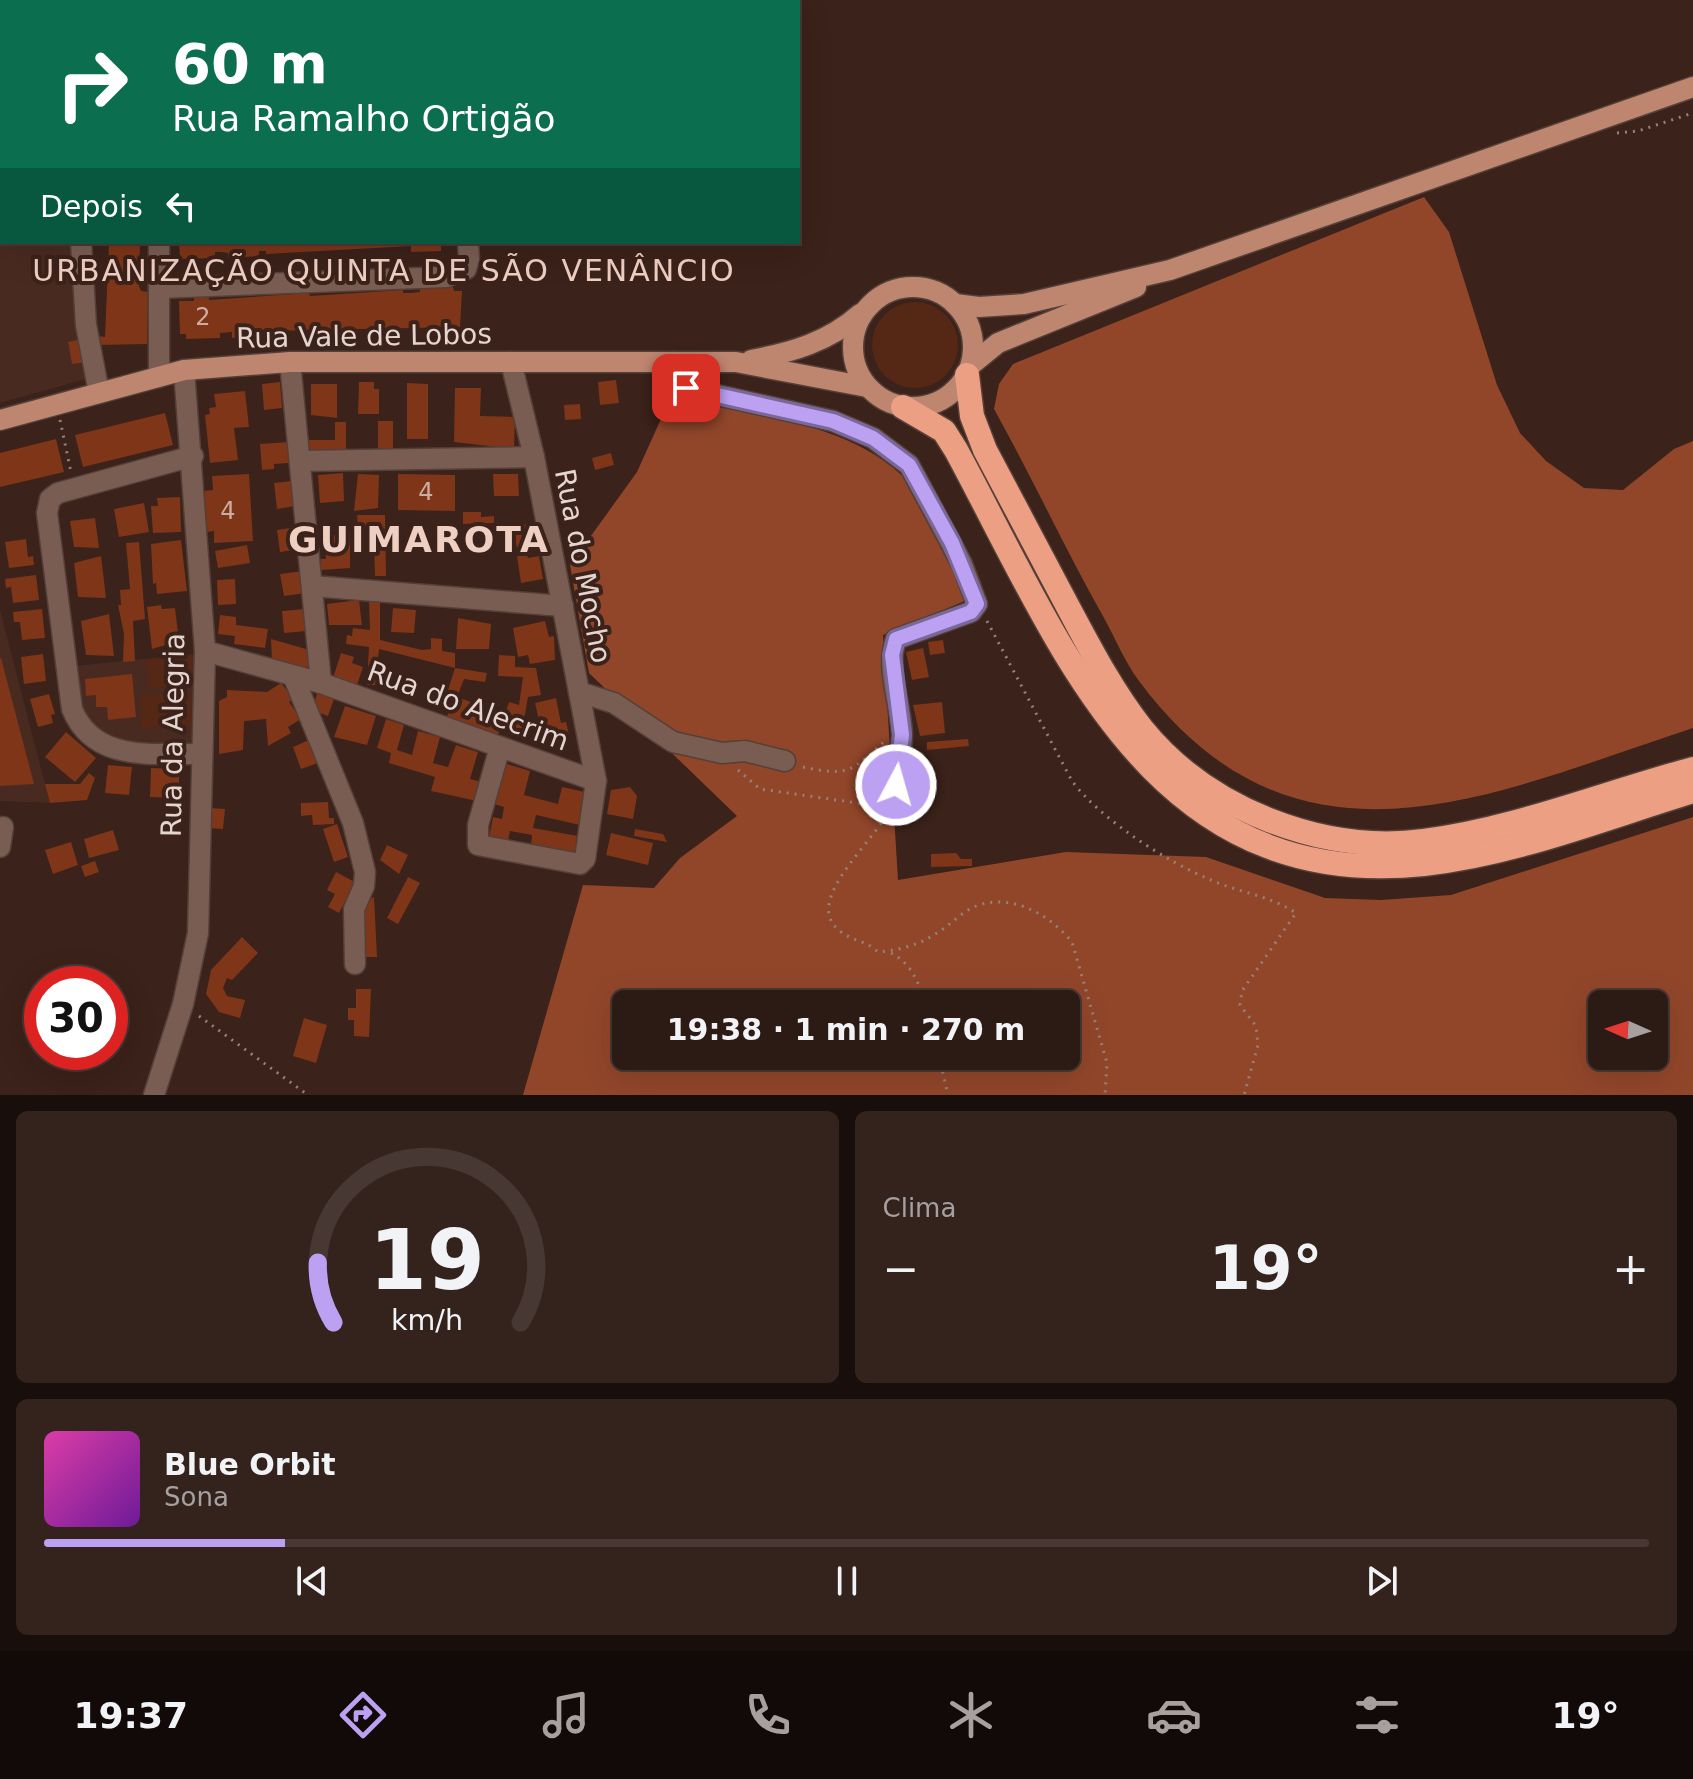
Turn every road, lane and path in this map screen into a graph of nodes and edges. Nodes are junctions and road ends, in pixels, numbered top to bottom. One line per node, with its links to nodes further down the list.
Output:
1 (1693, 87): 5 (main road)
2 (81, 244): 17 (street)
3 (159, 244): 6 (street)
4 (468, 244): 6 (street)
5 (1170, 270): 7 (main road); 14 (main road)
6 (159, 288): 15 (street)
7 (955, 304): 8 (main road); 14 (main road)
8 (866, 309): 12 (main road); 16 (main road)
9 (290, 362): 10 (main road, Rua Vale de Lobos); 13 (main road, Rua Vale de Lobos); 23 (street)
10 (511, 362): 11 (main road, Rua Vale de Lobos); 22 (street, Rua do Mocho)
11 (674, 362): 12 (main road, Rua Vale de Lobos); 26 (street)
12 (736, 362): 16 (main road)
13 (184, 370): 15 (main road, Rua Vale de Lobos); 21 (street, Rua da Alegria)
14 (969, 370): 19 (main road); 40 (highway)
15 (159, 377): 17 (main road, Rua Vale de Lobos)
16 (867, 387): 19 (main road)
17 (99, 393): 18 (main road, Rua Vale de Lobos)
18 (57, 405): 20 (main road, Rua Vale de Lobos); 24 (path)
19 (903, 407): 42 (highway)
20 (0, 420)
21 (193, 456): 28 (street, Rua da Alegria); 35 (street)
22 (534, 457): 23 (street); 27 (street, Rua do Mocho)
23 (301, 461): 25 (street)
24 (70, 469)
25 (312, 586): 27 (street); 30 (street)
26 (977, 604): 32 (street); 53 (path)
27 (563, 606): 31 (street, Rua do Mocho)
28 (205, 651): 29 (street, Rua do Alecrim); 35 (street, Rua da Alegria)
29 (294, 678): 30 (street, Rua do Alecrim); 45 (street)
30 (321, 683): 33 (street, Rua do Alecrim)
31 (579, 692): 34 (street); 39 (street, Rua do Mocho)
32 (902, 735): 37 (path); 41 (street)
33 (500, 747): 39 (street, Rua do Alecrim); 39 (street, Rua do Mocho)
34 (722, 753): 37 (street); 43 (path)
35 (201, 754): 47 (street, Rua da Alegria)
36 (1693, 760): 40 (highway)
37 (785, 761)
38 (1693, 769): 40 (highway)
39 (596, 781)
40 (1647, 782)
41 (896, 785): 43 (path)
42 (1693, 791)
43 (887, 817): 44 (path)
44 (888, 951): 46 (path); 52 (path)
45 (355, 964)
46 (921, 990)
47 (183, 1004): 49 (street, Rua da Alegria); 50 (path)
48 (942, 1070): 51 (path)
49 (154, 1095)
50 (308, 1095)
51 (948, 1095)
52 (1105, 1095)
53 (1244, 1095)

